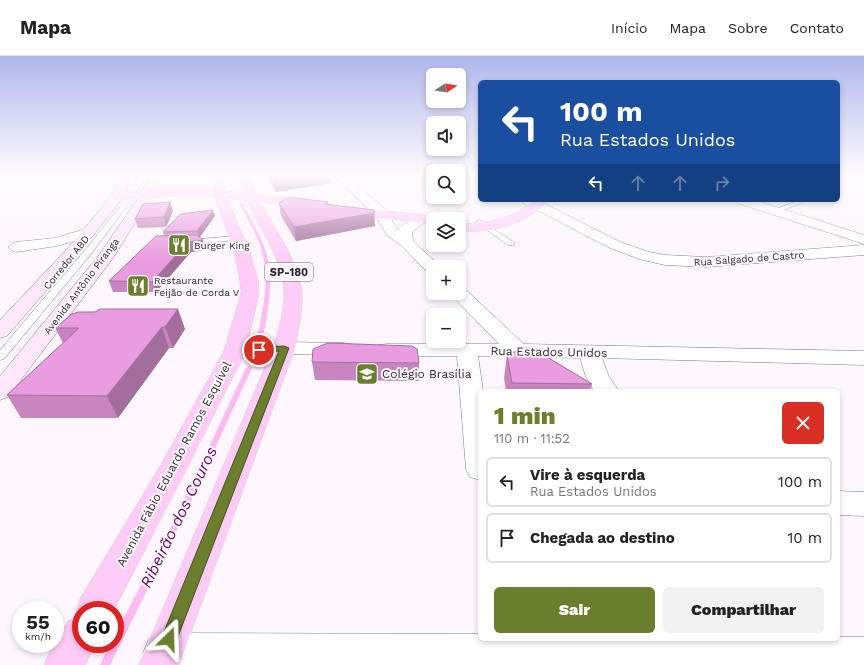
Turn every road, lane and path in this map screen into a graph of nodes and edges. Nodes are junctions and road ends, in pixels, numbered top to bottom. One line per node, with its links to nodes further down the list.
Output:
1 (112, 203): 22 (main road)
2 (133, 203): 31 (lane, Corredor ABD)
3 (137, 203): 33 (main road, Avenida Antônio Piranga)
4 (223, 203): 23 (main road, Avenida Fábio Eduardo Ramos Esquível / SP-180)
5 (256, 203): 14 (main road, SP-180)
6 (304, 203): 12 (main road)
7 (369, 203): 15 (street)
8 (531, 203): 20 (main road)
9 (538, 203): 30 (street, Rua Salgado de Castro)
10 (751, 203): 13 (street)
11 (796, 203): 13 (lane)
12 (308, 204): 14 (main road); 15 (main road)
13 (774, 211): 24 (street)
14 (261, 215): 36 (main road, SP-180)
15 (382, 216): 16 (main road); 17 (main road); 26 (street)
16 (426, 219)
17 (417, 223): 19 (main road); 26 (street)
18 (466, 223): 20 (main road)
19 (426, 224)
20 (483, 224): 21 (main road); 27 (lane)
21 (466, 227)
22 (88, 232): 29 (street); 31 (main road)
23 (236, 238): 25 (lane); 38 (main road, Avenida Fábio Eduardo Ramos Esquível / SP-180)
24 (864, 240)
25 (179, 242)
26 (406, 242): 32 (street)
27 (511, 243)
28 (0, 247): 29 (street)
29 (16, 248): 31 (street)
30 (864, 250)
31 (81, 251): 33 (main road); 35 (main road); 41 (lane, Corredor ABD)
32 (426, 261)
33 (84, 284): 45 (main road, Avenida Antônio Piranga)
34 (466, 300): 37 (street)
35 (0, 332)
36 (284, 348): 38 (street, Rua Estados Unidos); 39 (street, Rua Estados Unidos); 53 (main road, SP-180)
37 (518, 350): 39 (street, Rua Estados Unidos); 40 (street, Rua Estados Unidos); 43 (street)
38 (235, 351): 49 (main road, Avenida Fábio Eduardo Ramos Esquível / SP-180)
39 (467, 351): 46 (street)
40 (590, 352): 42 (street, Rua Estados Unidos); 44 (street)
41 (0, 357)
42 (864, 358)
43 (559, 372)
44 (605, 389)
45 (0, 392)
46 (478, 451)
47 (840, 503): 48 (street)
48 (864, 504)
49 (99, 601)
50 (72, 650): 54 (main road)
51 (500, 653): 52 (street); 53 (street)
52 (864, 657)
53 (161, 659)
54 (64, 665)

